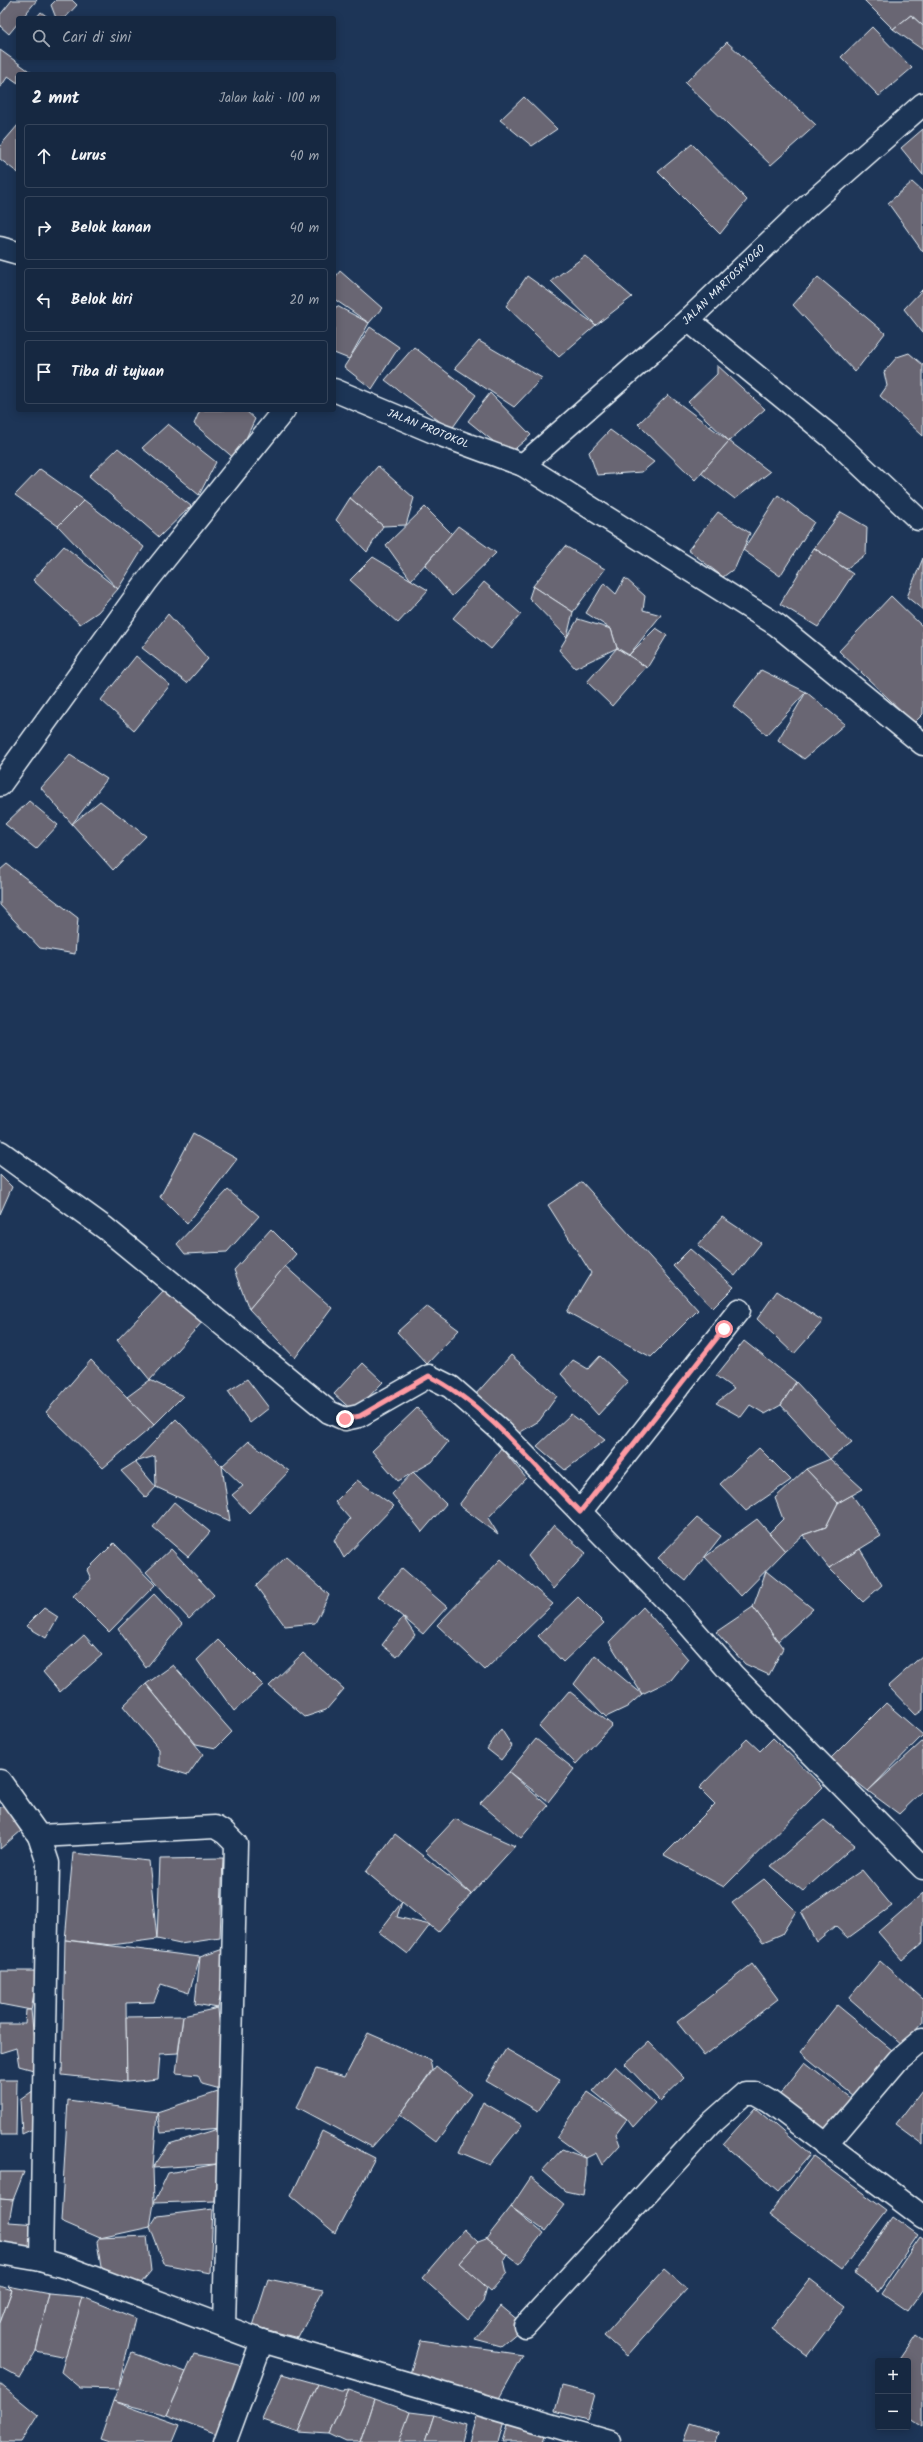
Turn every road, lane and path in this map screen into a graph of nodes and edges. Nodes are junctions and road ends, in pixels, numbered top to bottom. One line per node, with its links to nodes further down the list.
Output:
1 (923, 104): 4 (street, JALAN MARTOSAYOGO)
2 (0, 248): 3 (street)
3 (16, 252)
4 (688, 320): 7 (street, JALAN MARTOSAYOGO); 8 (street)
5 (336, 391): 7 (street, JALAN PROTOKOL)
6 (282, 412): 10 (street)
7 (524, 465): 9 (street, JALAN PROTOKOL)
8 (918, 519)
9 (923, 744)
10 (0, 785)
11 (0, 1152): 13 (street)
12 (739, 1310): 13 (street)
13 (580, 1512): 16 (street)
14 (0, 1781): 15 (street)
15 (39, 1836): 21 (street); 22 (street)
16 (923, 1868)
17 (923, 2039): 18 (street)
18 (826, 2145): 19 (street); 23 (street)
19 (923, 2216)
20 (0, 2253): 21 (street)
21 (41, 2260): 22 (street)
22 (224, 2326): 24 (street)
23 (525, 2326)
24 (262, 2341): 25 (street); 26 (street)
25 (225, 2442)
26 (609, 2442)

